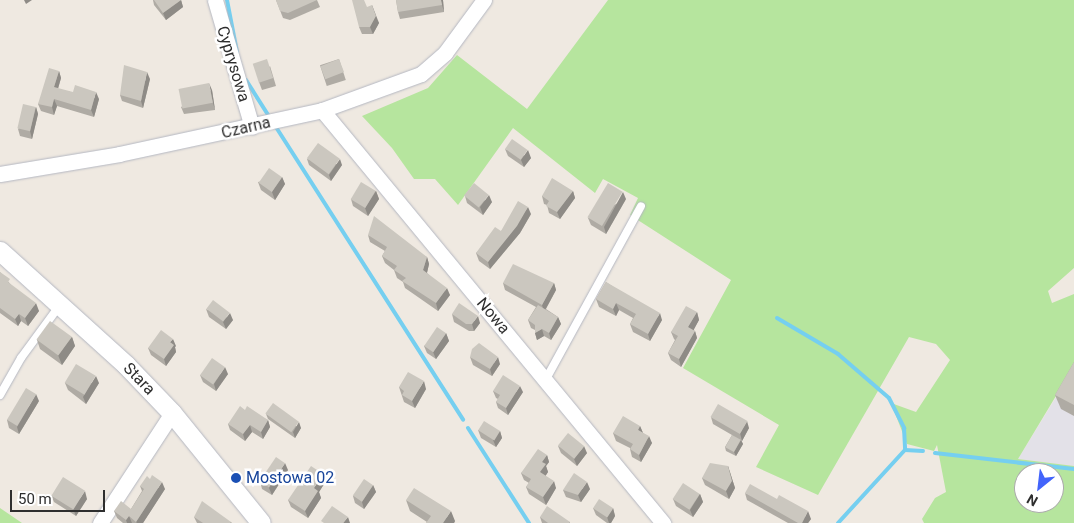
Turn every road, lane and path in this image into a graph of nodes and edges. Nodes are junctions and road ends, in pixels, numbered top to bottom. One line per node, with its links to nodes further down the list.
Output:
1 (215, 0): 4 (street, Cyprysowa)
2 (484, 0): 3 (street, Czarna)
3 (322, 110): 4 (street, Czarna); 9 (street, Nowa)
4 (252, 127): 5 (street, Czarna)
5 (0, 174)
6 (641, 206): 9 (lane)
7 (0, 250): 8 (street, Stara)
8 (61, 304): 10 (lane); 11 (street, Stara)
9 (546, 379): 14 (street, Nowa)
10 (0, 395)
11 (172, 413): 12 (street); 13 (street, Stara)
12 (100, 523)
13 (261, 523)
14 (663, 523)

